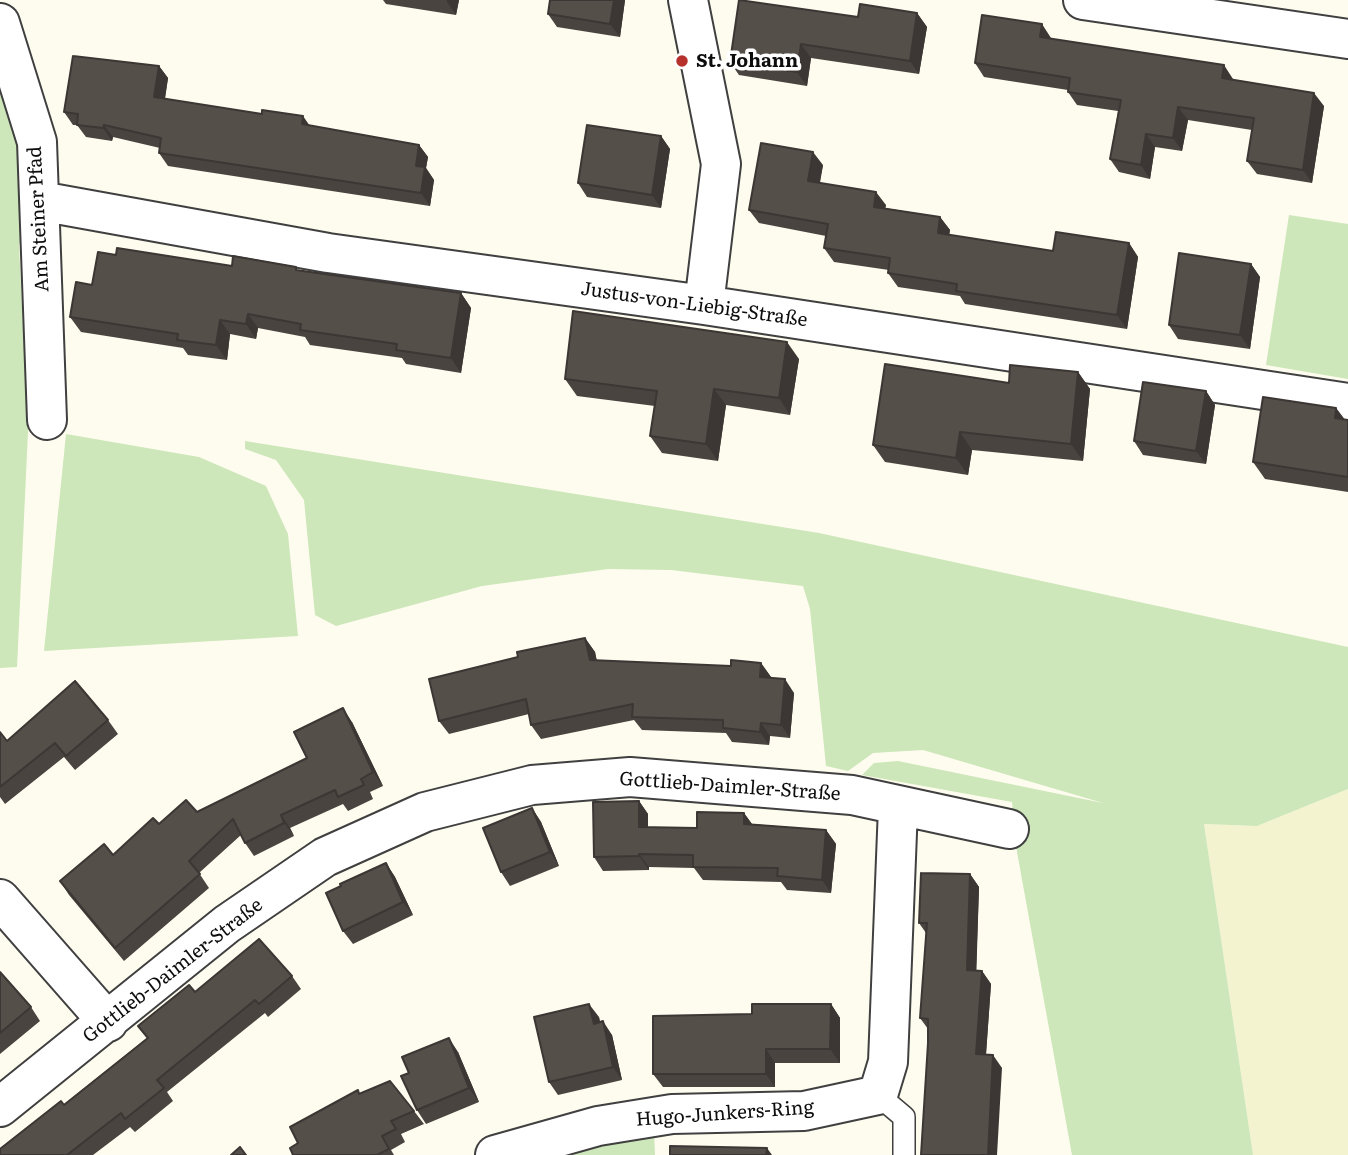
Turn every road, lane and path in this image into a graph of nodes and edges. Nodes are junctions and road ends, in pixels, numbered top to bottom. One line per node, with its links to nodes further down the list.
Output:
1 (688, 0): 6 (street)
2 (1083, 0): 4 (street)
3 (0, 23): 5 (street, Am Steiner Pfad)
4 (1348, 39)
5 (40, 201): 6 (street, Justus-von-Liebig-Straße); 8 (street, Am Steiner Pfad)
6 (704, 305): 7 (street, Justus-von-Liebig-Straße)
7 (1348, 403)
8 (47, 420)
9 (898, 807): 10 (street, Gottlieb-Daimler-Straße); 12 (street, Gottlieb-Daimler-Straße); 13 (street)
10 (1009, 829)
11 (0, 899): 12 (street)
12 (108, 1022): 14 (street, Gottlieb-Daimler-Straße)
13 (878, 1095): 15 (street, Hugo-Junkers-Ring); 16 (lane)
14 (0, 1107)
15 (495, 1155)
16 (904, 1155)

